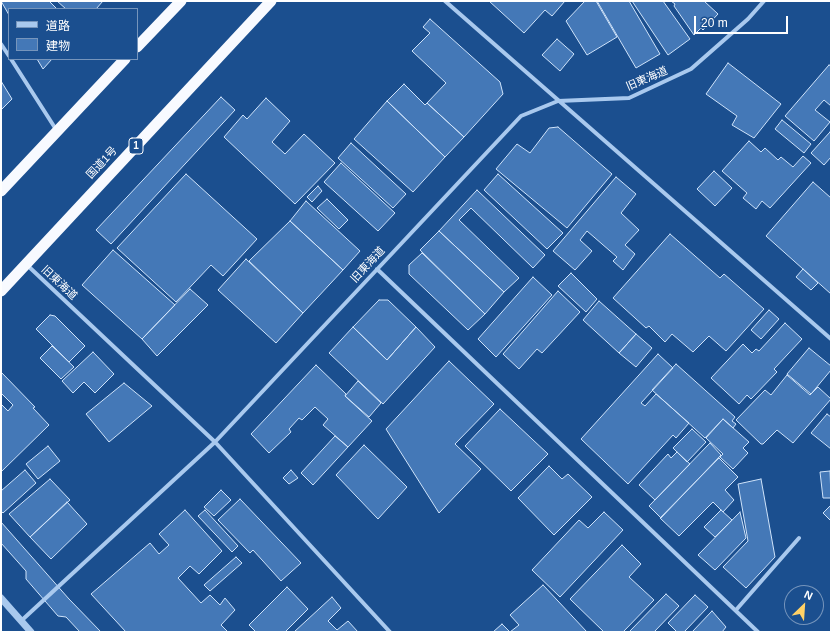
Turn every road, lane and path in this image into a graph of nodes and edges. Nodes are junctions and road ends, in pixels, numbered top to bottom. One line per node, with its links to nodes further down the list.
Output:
1 (180, 1): 6 (highway)
2 (271, 1): 13 (highway, 国道1号 / 1)
3 (444, 1): 10 (street)
4 (764, 1): 10 (street, 旧東海道)
5 (1, 44): 7 (street)
6 (138, 46)
7 (8, 55)
8 (11, 60): 11 (street)
9 (124, 60): 11 (highway)
10 (558, 101): 14 (street, 旧東海道); 16 (street)
11 (57, 131): 12 (highway)
12 (1, 191)
13 (26, 264): 15 (highway, 国道1号 / 1); 17 (street, 旧東海道)
14 (377, 269): 17 (street, 旧東海道); 20 (street)
15 (1, 291)
16 (831, 339)
17 (214, 442): 21 (street); 23 (street)
18 (799, 538): 20 (street)
19 (1, 598): 21 (street)
20 (736, 610): 24 (street)
21 (21, 621): 22 (street)
22 (31, 632)
23 (390, 632)
24 (758, 632)

